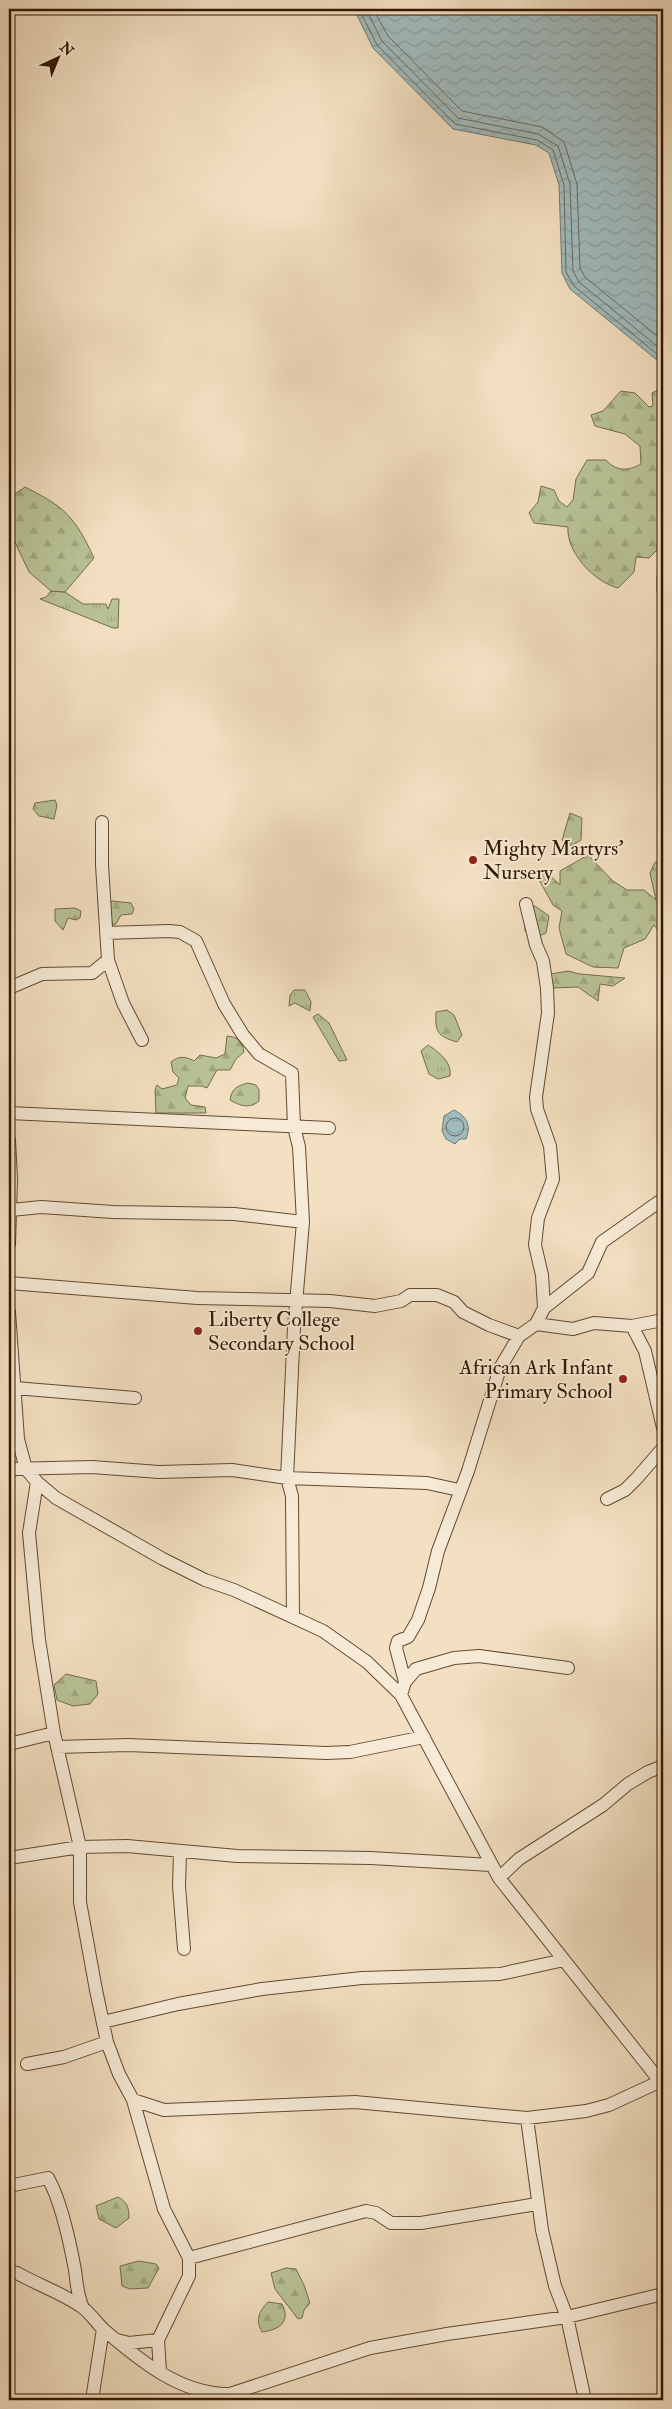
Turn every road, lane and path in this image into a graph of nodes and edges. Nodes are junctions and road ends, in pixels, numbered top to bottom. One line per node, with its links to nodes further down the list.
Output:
1 (102, 822): 3 (street)
2 (526, 904): 17 (street)
3 (106, 933): 4 (street); 8 (street)
4 (108, 960): 5 (street); 6 (street)
5 (9, 988)
6 (142, 1040)
7 (9, 1113): 8 (street)
8 (294, 1128): 9 (street); 13 (street)
9 (329, 1128)
10 (9, 1140): 12 (street)
11 (663, 1199): 17 (street)
12 (11, 1210): 13 (street); 14 (street)
13 (302, 1222): 16 (street)
14 (9, 1244)
15 (9, 1283): 16 (street)
16 (296, 1301): 22 (street); 29 (street)
17 (544, 1308): 20 (street)
18 (9, 1312): 23 (street)
19 (663, 1320): 21 (street)
20 (536, 1324): 21 (street); 22 (street)
21 (632, 1326): 25 (street)
22 (519, 1336): 31 (street)
23 (15, 1388): 24 (street); 28 (street)
24 (135, 1398)
25 (663, 1428)
26 (663, 1448): 32 (street)
27 (9, 1468): 28 (street)
28 (26, 1469): 29 (street); 30 (street)
29 (287, 1478): 31 (street); 33 (street)
30 (37, 1482): 33 (street); 37 (street)
31 (459, 1490): 35 (street)
32 (607, 1499)
33 (293, 1617): 36 (street)
34 (568, 1668): 35 (street)
35 (405, 1682): 36 (street)
36 (401, 1696): 38 (street)
37 (54, 1733): 39 (street); 40 (street)
38 (424, 1737): 40 (street); 45 (street)
39 (9, 1744)
40 (57, 1747): 42 (street)
41 (663, 1766): 46 (street)
42 (80, 1847): 43 (street); 44 (street); 49 (street)
43 (180, 1852): 45 (street); 47 (street)
44 (9, 1858)
45 (492, 1865): 46 (street)
46 (499, 1878): 48 (street)
47 (184, 1949)
48 (564, 1960): 49 (street); 52 (street)
49 (103, 2022): 50 (street)
50 (107, 2042): 51 (street); 53 (street)
51 (27, 2064)
52 (662, 2083): 54 (street)
53 (133, 2100): 54 (street); 57 (street)
54 (527, 2118): 56 (street)
55 (9, 2186): 60 (street)
56 (537, 2204): 57 (street); 61 (street)
57 (189, 2258): 64 (street)
58 (9, 2272): 60 (street)
59 (663, 2294): 61 (street)
60 (83, 2308): 62 (street)
61 (567, 2316): 65 (street); 67 (street)
62 (103, 2329): 63 (street); 66 (street)
63 (117, 2340): 64 (street); 65 (street)
64 (158, 2340): 65 (street)
65 (160, 2371)
66 (92, 2400)
67 (585, 2400)

